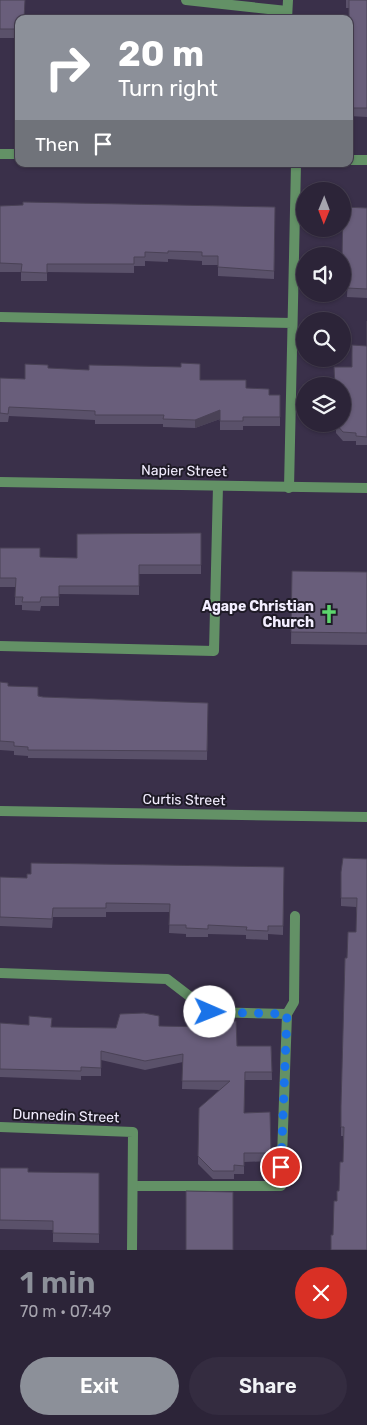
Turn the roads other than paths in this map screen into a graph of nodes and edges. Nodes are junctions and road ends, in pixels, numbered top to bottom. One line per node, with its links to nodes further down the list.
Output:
1 (186, 0): 3 (street)
2 (288, 0): 3 (street)
3 (287, 15)
4 (0, 154): 5 (street)
5 (15, 154)
6 (353, 160): 7 (street)
7 (367, 160)
8 (296, 167): 10 (street)
9 (0, 317): 10 (street)
10 (292, 323): 13 (street)
11 (0, 482): 12 (street, Napier Street)
12 (218, 486): 13 (street, Napier Street); 15 (street)
13 (289, 488): 14 (street, Napier Street)
14 (367, 488)
15 (0, 646)
16 (0, 811): 17 (street, Curtis Street)
17 (367, 817)
18 (295, 916): 20 (street)
19 (0, 973): 20 (street)
20 (287, 1014): 22 (street)
21 (0, 1127): 22 (street, Dunnedin Street)
22 (133, 1186): 23 (street, Dunnedin Street)
23 (132, 1250)

